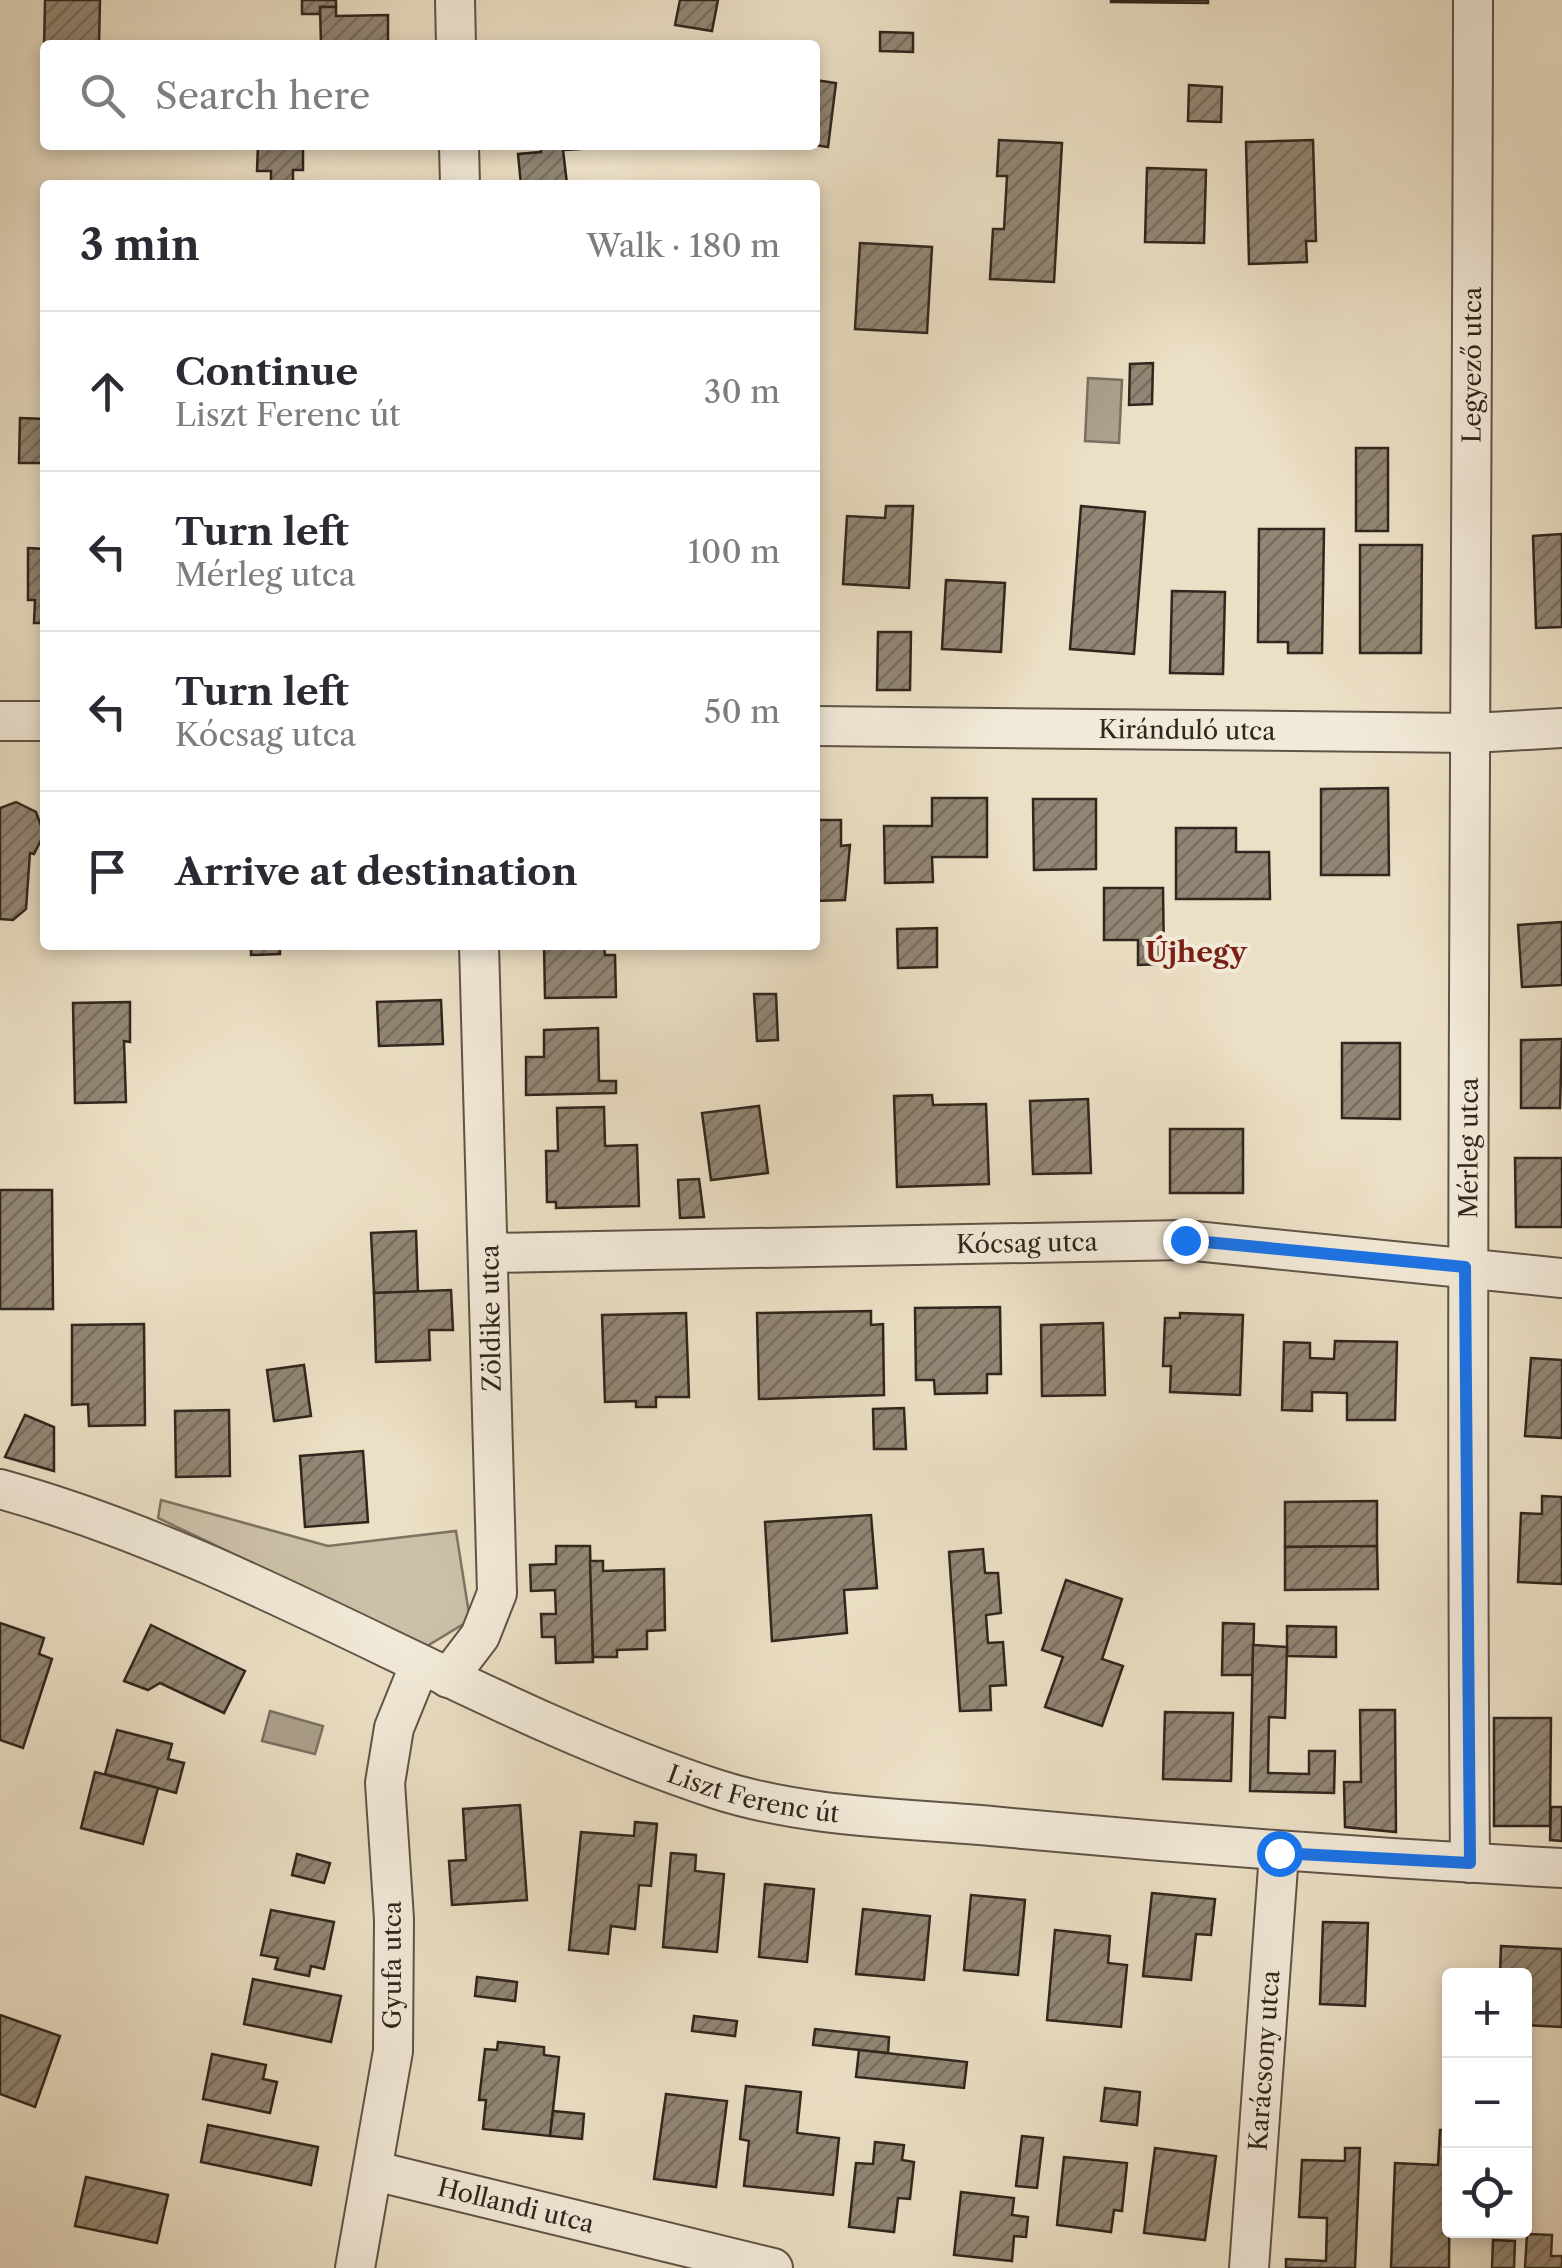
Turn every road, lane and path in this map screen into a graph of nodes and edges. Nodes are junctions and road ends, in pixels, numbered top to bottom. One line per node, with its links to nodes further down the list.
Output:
1 (455, 0): 3 (street)
2 (1473, 0): 10 (street, Legyező utca)
3 (456, 40)
4 (459, 150): 5 (street)
5 (460, 180)
6 (0, 721): 7 (street)
7 (40, 721)
8 (820, 726): 10 (street, Kiránduló utca)
9 (1562, 728): 10 (street, Kiránduló utca)
10 (1472, 733): 13 (street, Mérleg utca)
11 (479, 950): 12 (street, Zöldike utca)
12 (489, 1253): 13 (street, Kócsag utca); 16 (street, Zöldike utca)
13 (1465, 1267): 14 (street, Kócsag utca); 18 (street, Mérleg utca)
14 (1562, 1278)
15 (0, 1490): 16 (street, Liszt Ferenc út)
16 (434, 1671): 17 (street, Liszt Ferenc út); 20 (street, Gyufa utca)
17 (1279, 1853): 18 (street, Liszt Ferenc út); 23 (street, Karácsony utca)
18 (1470, 1863): 19 (street, Liszt Ferenc út)
19 (1562, 1868)
20 (375, 2171): 21 (street, Gyufa utca); 22 (street, Hollandi utca)
21 (355, 2268)
22 (773, 2268)
23 (1249, 2268)

